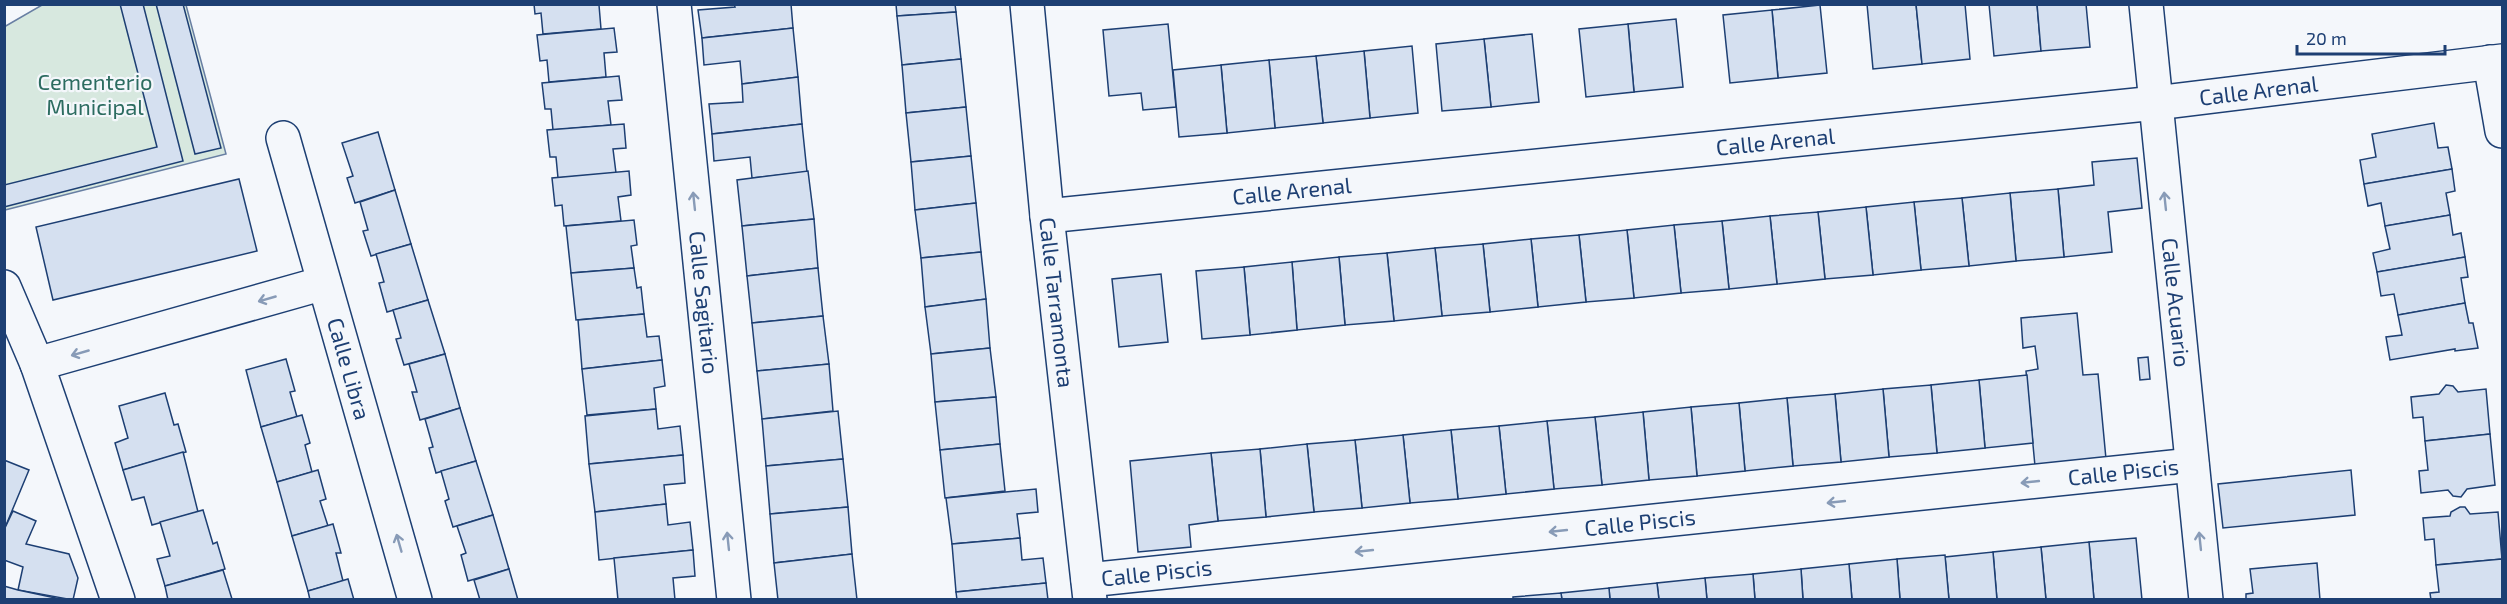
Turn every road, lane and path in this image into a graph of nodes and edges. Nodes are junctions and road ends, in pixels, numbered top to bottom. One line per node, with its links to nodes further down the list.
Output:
1 (674, 4): 16 (street, Calle Sagitario, one-way to 1)
2 (1027, 4): 8 (street, Calle Tarramonta)
3 (2146, 4): 5 (street, Calle Acuario)
4 (2496, 62): 5 (street, Calle Arenal); 6 (street)
5 (2156, 103): 8 (street, Calle Arenal); 12 (street, Calle Acuario, one-way to 5)
6 (2502, 132)
7 (283, 138): 9 (street, Calle Libra)
8 (1047, 216): 13 (street, Calle Tarramonta)
9 (324, 283): 11 (street, one-way to 11); 15 (street, Calle Libra, one-way to 9)
10 (4, 287): 11 (street)
11 (37, 364): 14 (street)
12 (2192, 465): 13 (street, Calle Piscis, one-way to 13); 17 (street, Calle Acuario, one-way to 12)
13 (1089, 590)
14 (110, 591)
15 (415, 600)
16 (734, 600)
17 (2206, 600)

